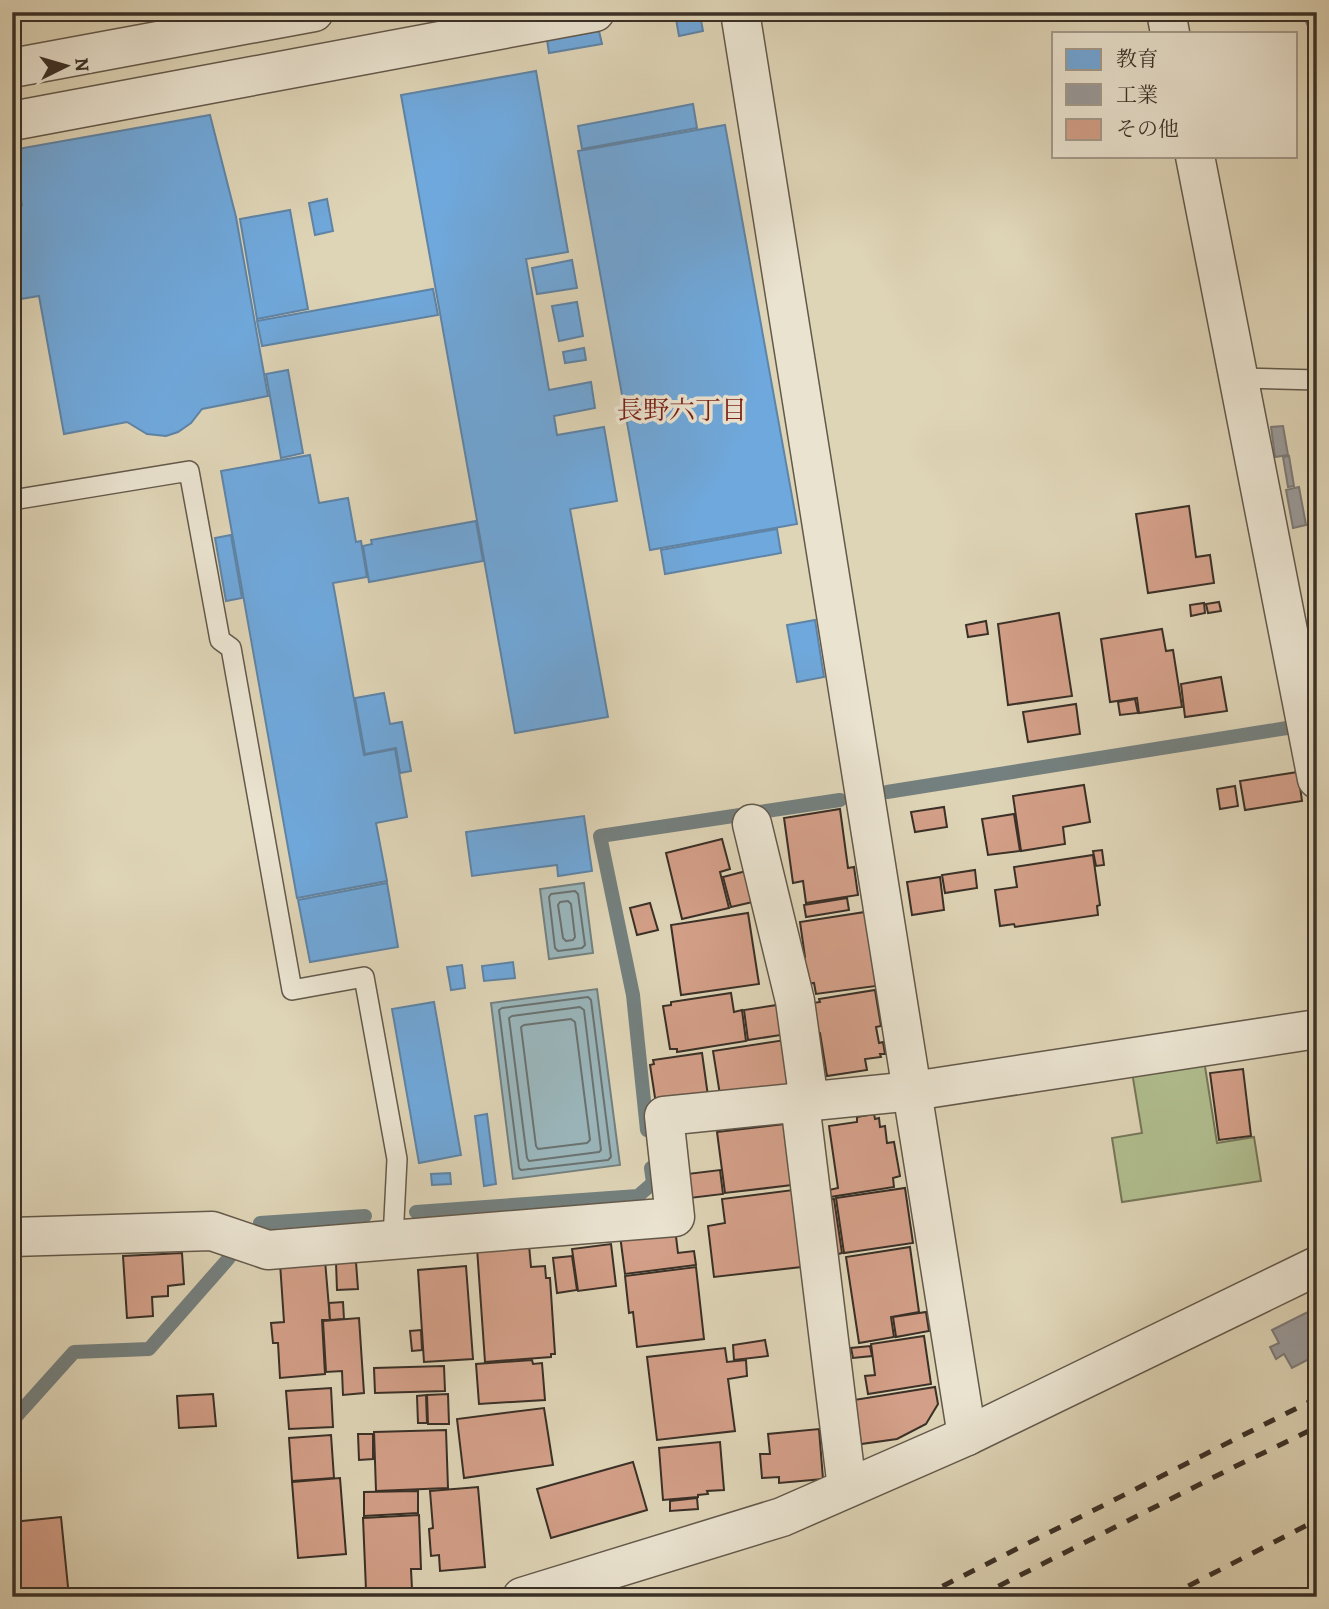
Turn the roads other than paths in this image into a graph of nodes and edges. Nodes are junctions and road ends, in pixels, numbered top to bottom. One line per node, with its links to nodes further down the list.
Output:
1 (314, 12): 5 (street)
2 (595, 12): 8 (street)
3 (740, 12): 17 (street)
4 (1166, 12): 6 (street)
5 (274, 16): 7 (street)
6 (1170, 32)
7 (12, 68)
8 (12, 121)
9 (1195, 158): 10 (street)
10 (1238, 378): 11 (lane); 13 (street)
11 (1317, 380)
12 (12, 500): 20 (lane)
13 (1313, 735): 14 (street)
14 (1317, 779)
15 (752, 824): 18 (street)
16 (1317, 1029): 17 (street)
17 (913, 1091): 18 (street); 22 (street)
18 (805, 1102): 20 (street); 23 (street)
19 (12, 1237): 20 (street)
20 (393, 1240)
21 (1317, 1266): 22 (street)
22 (967, 1436): 23 (street)
23 (847, 1488): 24 (street)
24 (522, 1597)

